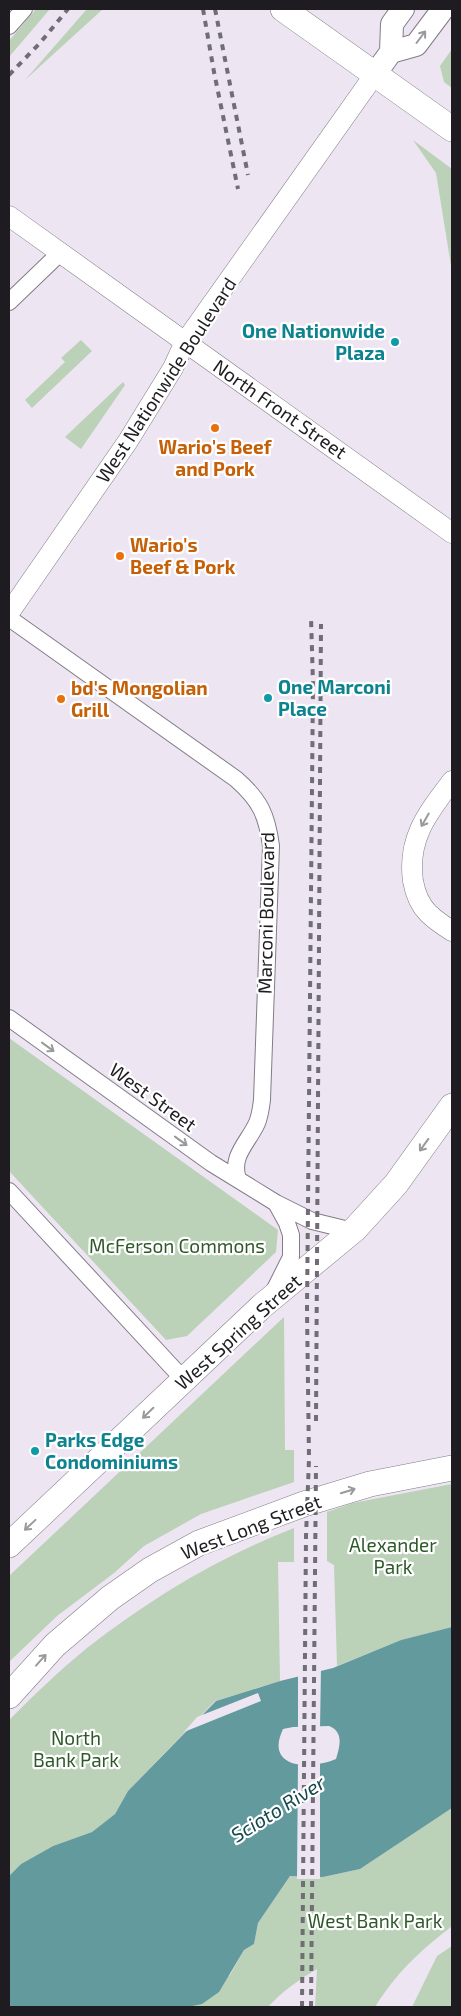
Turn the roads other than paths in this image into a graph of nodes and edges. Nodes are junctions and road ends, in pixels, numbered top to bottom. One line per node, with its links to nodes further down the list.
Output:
1 (24, 9): 5 (street)
2 (283, 9): 7 (main road)
3 (403, 9): 6 (main road)
4 (442, 9): 6 (main road, one-way to 4)
5 (9, 26)
6 (391, 52): 7 (main road)
7 (375, 74): 8 (main road); 12 (street, West Nationwide Boulevard)
8 (452, 128)
9 (9, 216): 10 (street, North Front Street)
10 (60, 253): 11 (street); 12 (street, North Front Street)
11 (9, 302)
12 (185, 342): 13 (street, North Front Street); 14 (street, West Nationwide Boulevard)
13 (452, 533)
14 (9, 613)
15 (9, 618): 20 (street, Marconi Boulevard)
16 (452, 781): 17 (street, one-way to 17)
17 (452, 931)
18 (9, 1018): 20 (street, West Street, one-way to 20)
19 (452, 1106): 23 (main road, West Spring Street, one-way to 23)
20 (238, 1179): 22 (street, West Street)
21 (12, 1201): 25 (street)
22 (276, 1203): 23 (street, West Street); 24 (street)
23 (353, 1231): 24 (main road, West Spring Street)
24 (270, 1299): 25 (main road, West Spring Street)
25 (184, 1380): 27 (main road, West Spring Street, one-way to 27)
26 (452, 1468): 28 (main road, West Long Street, one-way to 26)
27 (9, 1546)
28 (9, 1696)

